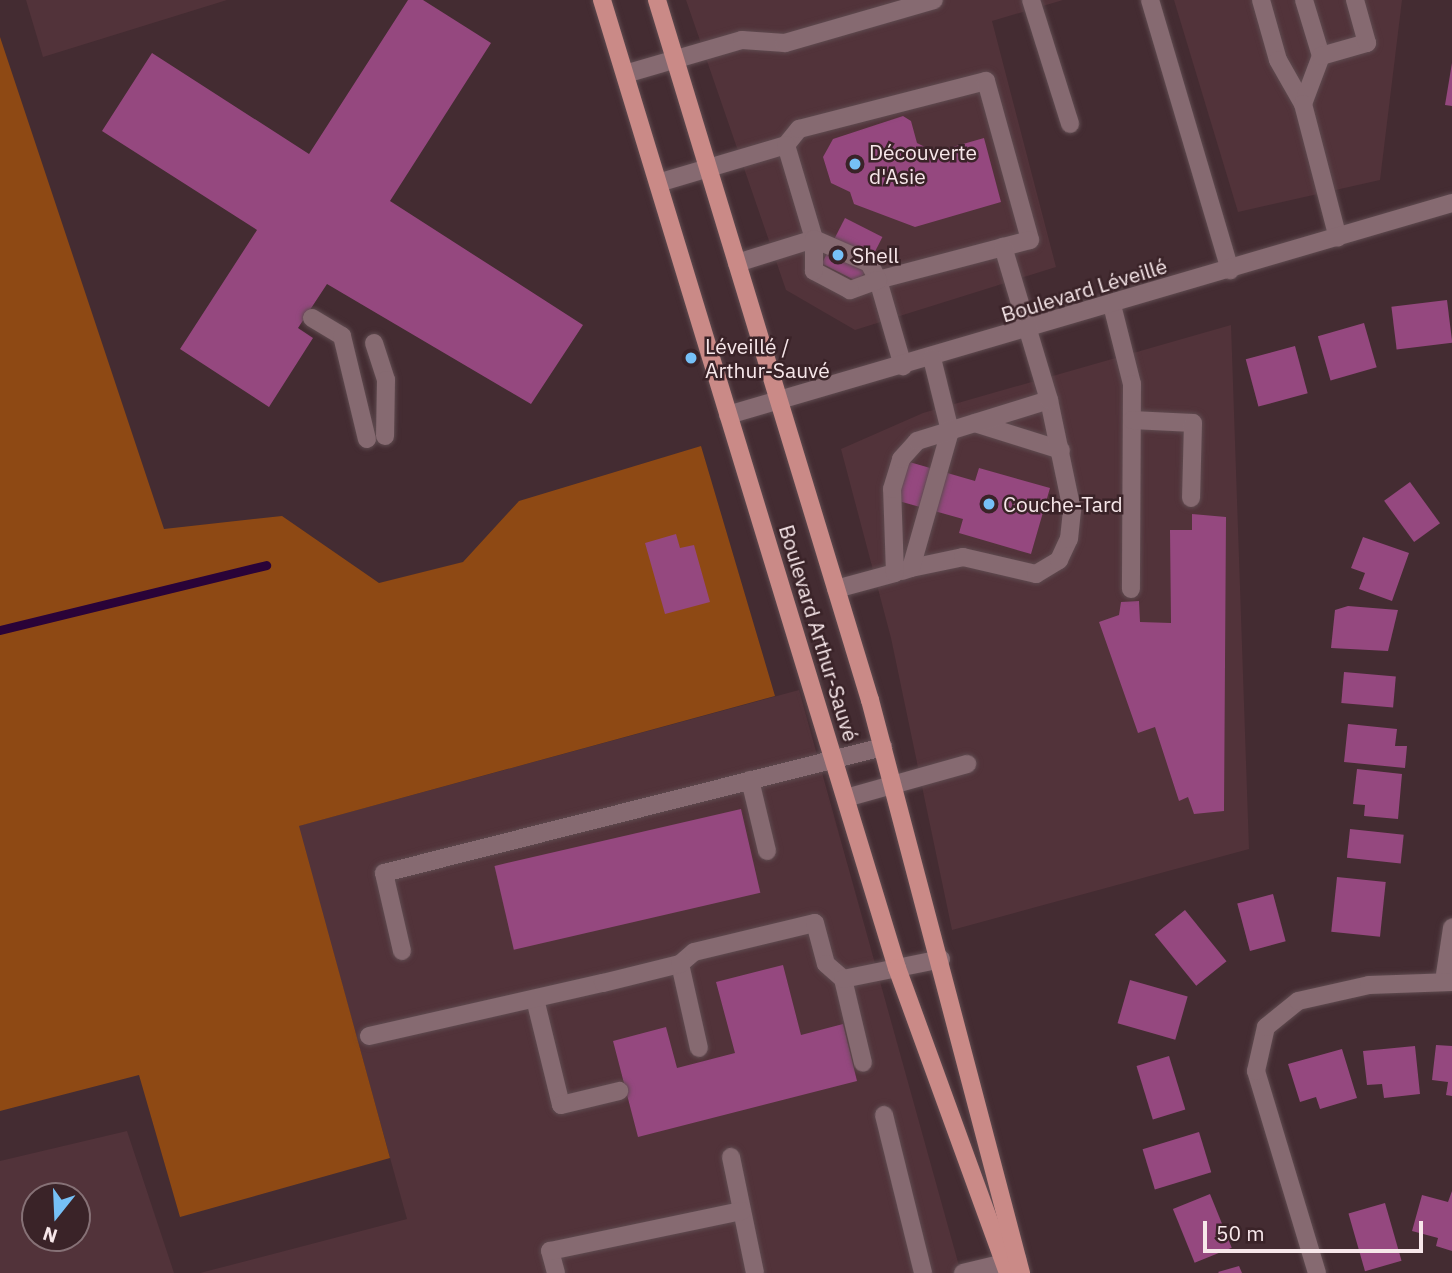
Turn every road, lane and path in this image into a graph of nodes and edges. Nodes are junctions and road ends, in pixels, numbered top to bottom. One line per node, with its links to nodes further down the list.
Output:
1 (603, 0): 11 (main road, Boulevard Arthur-Sauvé)
2 (657, 0): 10 (main road, Boulevard Arthur-Sauvé)
3 (934, 0): 10 (street)
4 (1031, 0): 13 (street)
5 (1150, 0): 22 (street)
6 (1261, 0): 12 (street)
7 (1304, 0): 9 (street)
8 (1355, 0): 9 (street)
9 (1321, 56): 12 (street)
10 (675, 59): 11 (street); 15 (main road, Boulevard Arthur-Sauvé)
11 (625, 74): 16 (main road, Boulevard Arthur-Sauvé)
12 (1303, 104): 18 (street)
13 (1070, 124)
14 (786, 145): 15 (street); 19 (street); 20 (street)
15 (708, 167): 16 (street); 21 (main road, Boulevard Arthur-Sauvé)
16 (658, 183): 32 (main road, Boulevard Arthur-Sauvé)
17 (1452, 203): 18 (street, Boulevard Léveillé)
18 (1338, 238): 22 (street, Boulevard Léveillé)
19 (814, 239): 21 (street); 23 (street); 23 (street)
20 (1003, 247): 23 (street); 26 (street)
21 (737, 263): 30 (main road, Boulevard Arthur-Sauvé)
22 (1230, 270): 24 (street, Boulevard Léveillé)
23 (878, 280): 29 (street)
24 (1112, 305): 26 (street, Boulevard Léveillé); 33 (street)
25 (312, 318): 27 (street)
26 (1028, 330): 28 (street, Boulevard Léveillé); 31 (street)
27 (374, 343)
28 (932, 358): 29 (street, Boulevard Léveillé); 35 (street)
29 (903, 366): 30 (street, Boulevard Léveillé)
30 (779, 400): 32 (street, Boulevard Léveillé); 39 (main road, Boulevard Arthur-Sauvé)
31 (1049, 400): 34 (street); 36 (street)
32 (728, 415): 42 (main road, Boulevard Arthur-Sauvé)
33 (1132, 420): 37 (street); 40 (street)
34 (975, 423): 35 (street); 36 (street)
35 (950, 431): 38 (street); 38 (street)
36 (1061, 450): 38 (street)
37 (1191, 498)
38 (903, 571): 39 (street)
39 (836, 589): 41 (main road, Boulevard Arthur-Sauvé)
40 (1131, 589)
41 (883, 747): 42 (street); 45 (main road, Boulevard Arthur-Sauvé)
42 (834, 758): 44 (street); 46 (main road, Boulevard Arthur-Sauvé)
43 (967, 764): 45 (street)
44 (750, 780): 47 (street); 49 (street)
45 (893, 784): 46 (street); 50 (main road, Boulevard Arthur-Sauvé)
46 (846, 799): 52 (main road, Boulevard Arthur-Sauvé)
47 (767, 851)
48 (1452, 928): 54 (street)
49 (402, 951)
50 (941, 959): 52 (street); 63 (main road, Boulevard Arthur-Sauvé)
51 (680, 964): 53 (street); 55 (street); 57 (street)
52 (897, 968): 53 (street); 63 (main road, Boulevard Arthur-Sauvé)
53 (844, 979): 58 (street)
54 (1448, 981): 68 (street)
55 (535, 999): 56 (street); 59 (street)
56 (369, 1036)
57 (699, 1048)
58 (863, 1063)
59 (619, 1091)
60 (884, 1115): 66 (street)
61 (731, 1157): 62 (street)
62 (742, 1210): 64 (street); 65 (street)
63 (1013, 1267): 67 (street)
64 (556, 1273)
65 (755, 1273)
66 (923, 1273)
67 (963, 1273)
68 (1317, 1273)

